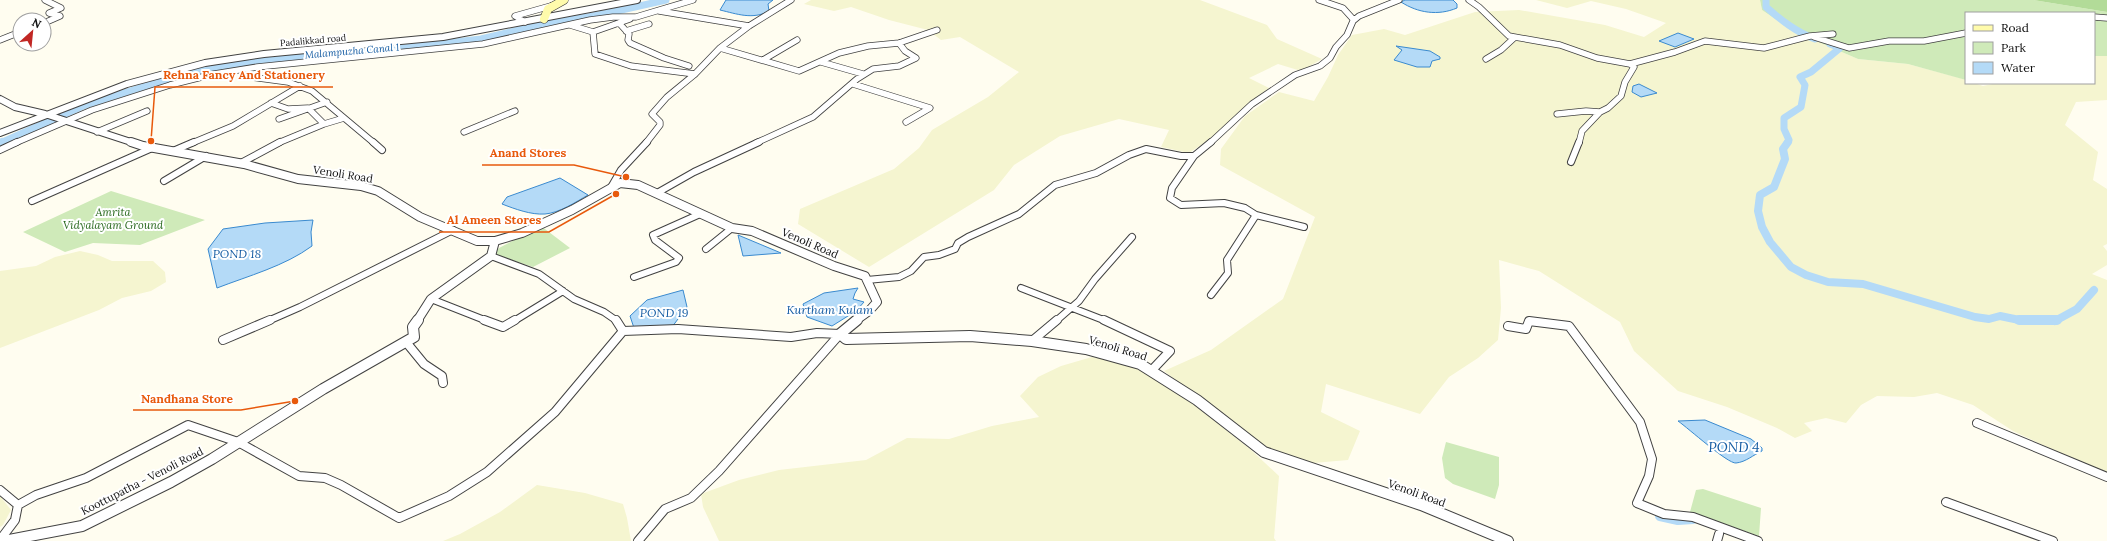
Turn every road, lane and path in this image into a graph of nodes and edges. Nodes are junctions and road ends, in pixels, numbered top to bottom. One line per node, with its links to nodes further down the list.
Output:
1 (45, 0): 11 (street)
2 (564, 0): 9 (main road)
3 (636, 0): 16 (street, Padalikkad road)
4 (692, 0): 10 (street)
5 (790, 0): 23 (street)
6 (1319, 0): 17 (street)
7 (1399, 0): 17 (street)
8 (1469, 0): 30 (street)
9 (556, 4): 16 (main road); 19 (street)
10 (659, 11): 13 (street); 23 (street)
11 (51, 12)
12 (52, 14): 18 (street)
13 (636, 17): 20 (street); 22 (street)
14 (2095, 17): 15 (street)
15 (2107, 18)
16 (544, 19): 19 (street, Padalikkad road)
17 (1353, 19): 68 (street)
18 (52, 20)
19 (525, 22): 54 (street, Padalikkad road)
20 (619, 23): 25 (street); 26 (street)
21 (649, 24): 25 (street)
22 (569, 25): 26 (street); 57 (street)
23 (749, 26): 35 (street)
24 (937, 30): 34 (street)
25 (626, 31): 40 (street)
26 (593, 32): 41 (street)
27 (1965, 33): 31 (street)
28 (1833, 34): 31 (street)
29 (12, 35): 32 (street)
30 (1509, 36): 36 (street); 39 (street)
31 (1808, 36): 39 (street)
32 (0, 40)
33 (797, 40): 37 (street)
34 (899, 43): 38 (street); 42 (street)
35 (720, 48): 37 (street); 41 (street)
36 (1486, 59)
37 (763, 60): 38 (street)
38 (821, 62): 42 (street)
39 (1632, 65): 52 (street)
40 (689, 66)
41 (695, 74): 72 (street)
42 (863, 74): 44 (street)
43 (250, 77): 45 (street)
44 (853, 84): 58 (street); 73 (street)
45 (300, 86): 47 (street); 48 (street)
46 (0, 99): 54 (street, Venoli Road)
47 (327, 102): 49 (street); 55 (street)
48 (271, 103): 49 (street); 66 (street)
49 (308, 108): 56 (street); 59 (street)
50 (147, 111): 60 (street)
51 (515, 111): 61 (street)
52 (1600, 112): 53 (street); 69 (street)
53 (1557, 114)
54 (46, 115): 57 (street, Venoli Road); 62 (street, Padalikkad road)
55 (344, 118): 59 (street); 65 (street)
56 (279, 119)
57 (64, 121): 60 (street, Venoli Road); 64 (street)
58 (906, 122)
59 (324, 124): 70 (street)
60 (97, 132): 63 (street, Venoli Road)
61 (464, 132)
62 (0, 133)
63 (152, 148): 66 (street, Venoli Road); 74 (street)
64 (0, 150)
65 (382, 150)
66 (173, 151): 67 (street, Venoli Road)
67 (206, 156): 70 (street, Venoli Road); 71 (street)
68 (1194, 156): 76 (street); 85 (street)
69 (1571, 162)
70 (241, 163): 79 (street, Venoli Road)
71 (164, 181)
72 (610, 189): 73 (street, Venoli Road); 81 (street, Venoli Road)
73 (657, 194): 75 (street, Venoli Road)
74 (32, 201)
75 (700, 214): 78 (street, Venoli Road); 84 (street)
76 (1256, 215): 77 (street); 88 (street)
77 (1304, 227)
78 (732, 228): 82 (street); 85 (street, Venoli Road)
79 (453, 230): 81 (street, Venoli Road); 94 (street)
80 (1132, 237): 90 (street)
81 (495, 240): 83 (street)
82 (706, 249)
83 (491, 256): 87 (street); 89 (street)
84 (634, 277)
85 (867, 280): 93 (street)
86 (1021, 288): 90 (street)
87 (563, 291): 89 (street); 92 (street)
88 (1211, 296)
89 (431, 299): 96 (street)
90 (1071, 307): 95 (street); 97 (street)
91 (1508, 326): 109 (street)
92 (623, 331): 93 (street); 100 (street)
93 (840, 334): 95 (street, Venoli Road); 107 (street)
94 (223, 340)
95 (1032, 341): 97 (street, Venoli Road)
96 (406, 342): 98 (street); 100 (street, Koottupatha - Venoli Road)
97 (1152, 370): 108 (street, Venoli Road)
98 (443, 383)
99 (1977, 423): 101 (street)
100 (238, 442): 104 (street); 106 (street, Koottupatha - Venoli Road)
101 (2107, 477)
102 (0, 490): 104 (street)
103 (1946, 502): 110 (street)
104 (18, 505): 105 (street)
105 (0, 540)
106 (4, 541)
107 (638, 541)
108 (1508, 541)
109 (1758, 541)
110 (2053, 541)

